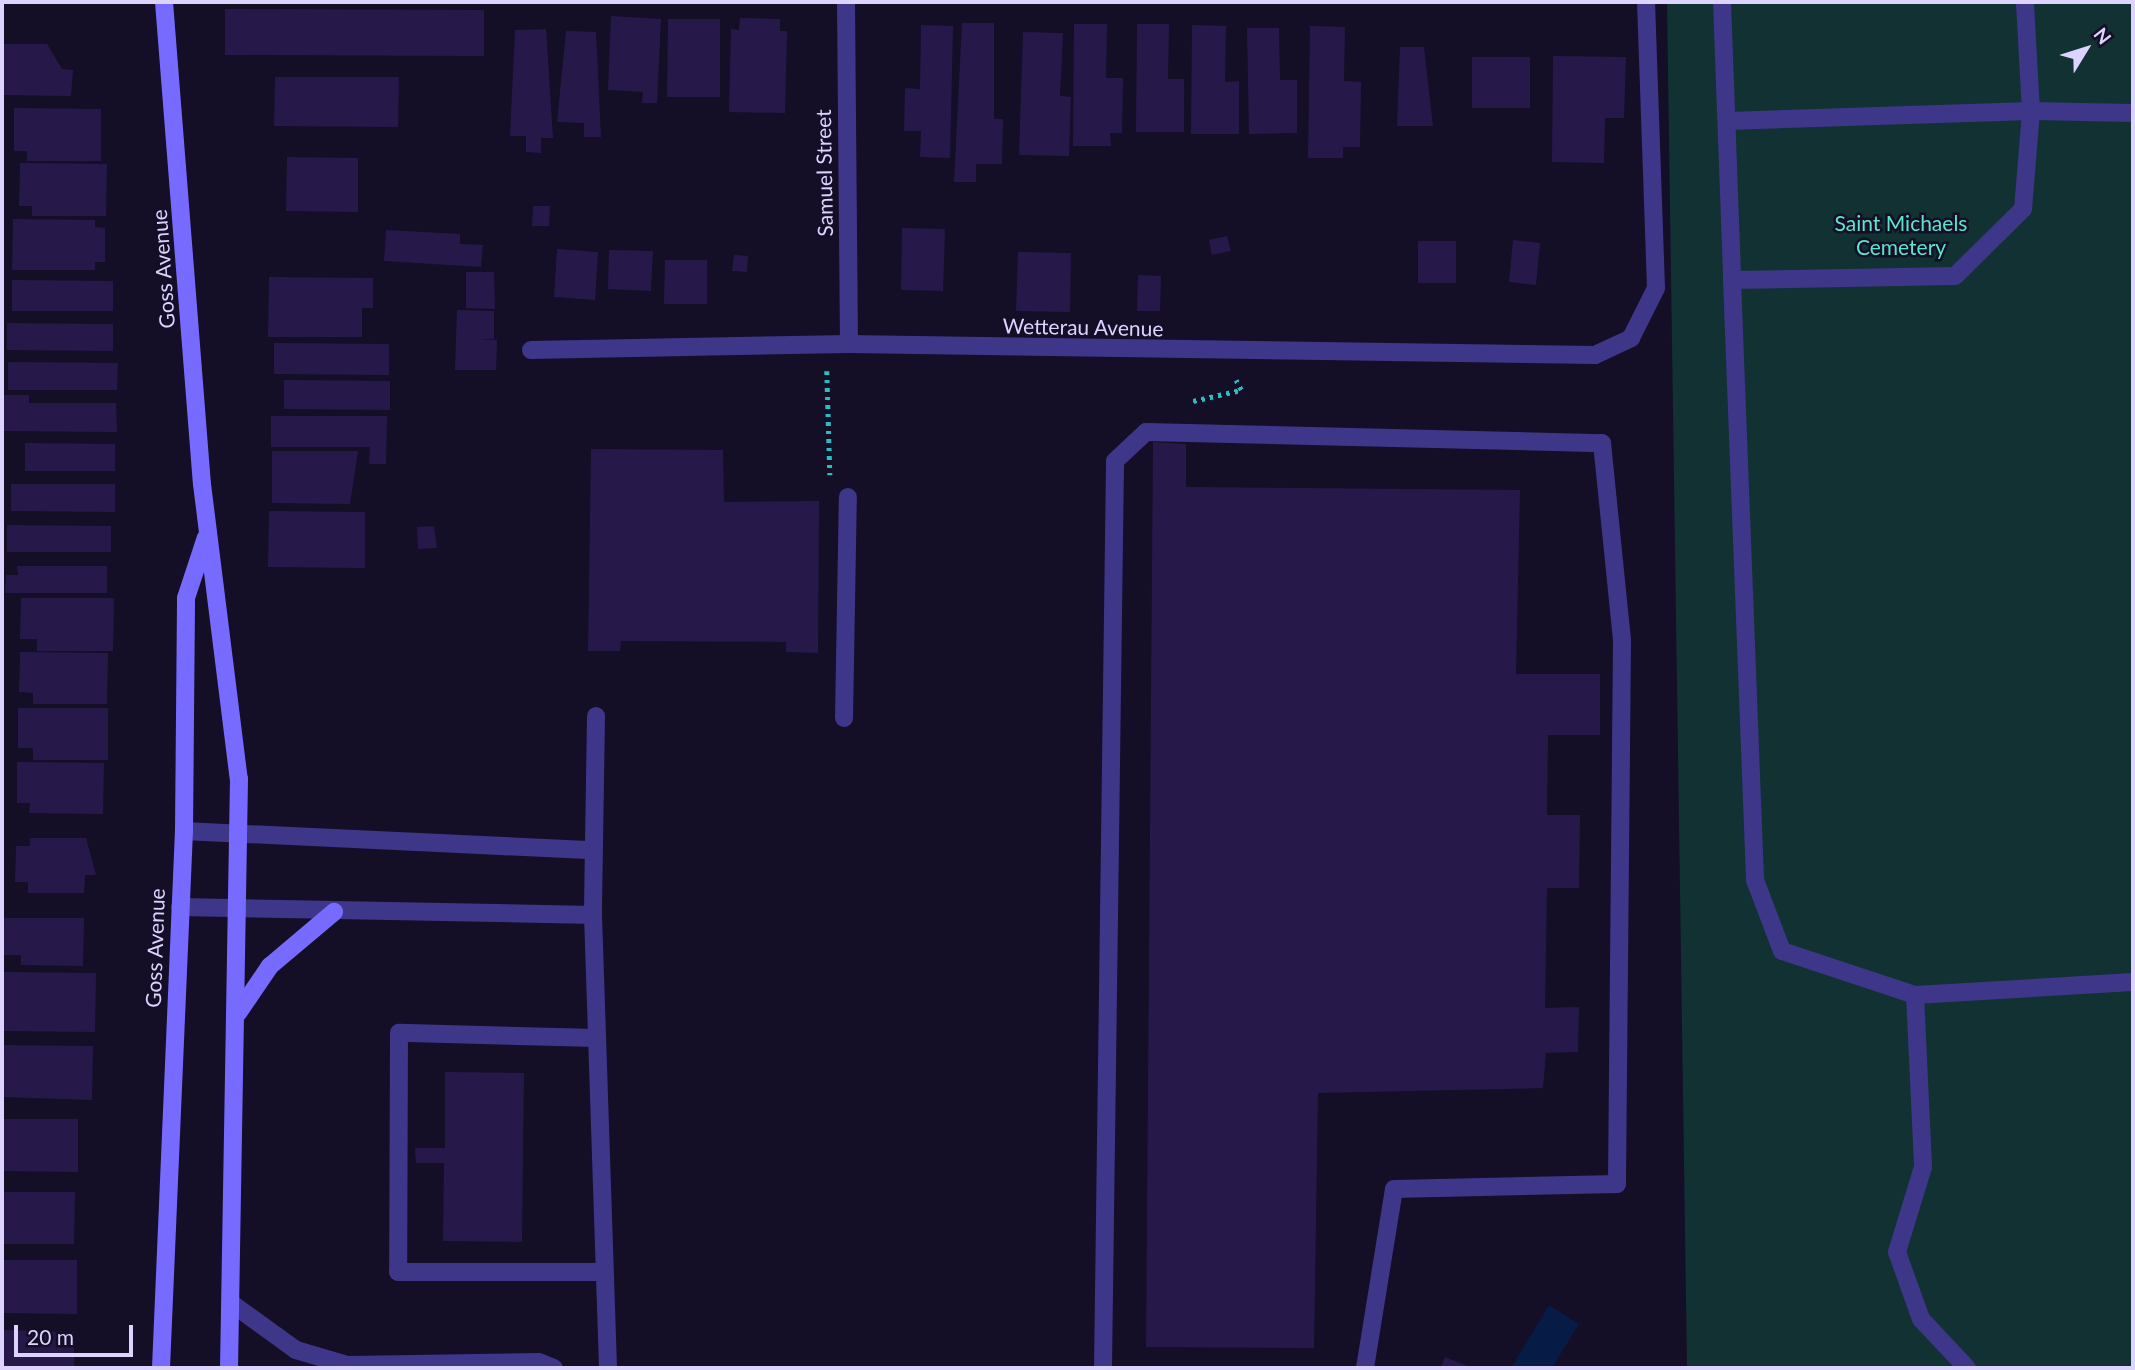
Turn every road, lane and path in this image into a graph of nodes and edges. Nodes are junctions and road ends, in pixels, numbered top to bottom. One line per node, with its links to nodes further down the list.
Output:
1 (164, 2): 16 (main road, Goss Avenue)
2 (845, 2): 11 (street, Samuel Street)
3 (1646, 2): 11 (street, Wetterau Avenue)
4 (1723, 2): 8 (street)
5 (2025, 2): 6 (street)
6 (2031, 110): 7 (street); 8 (street); 9 (street)
7 (2133, 113)
8 (1727, 121): 9 (street)
9 (1732, 280): 27 (street)
10 (827, 344): 11 (street, Wetterau Avenue); 12 (street, Wetterau Avenue); 15 (path)
11 (849, 344)
12 (531, 350)
13 (1228, 377): 14 (path)
14 (1202, 401)
15 (848, 497): 18 (street)
16 (207, 533): 19 (main road, Goss Avenue); 20 (main road, Goss Avenue)
17 (596, 716): 21 (street)
18 (844, 718)
19 (184, 831): 20 (street); 22 (main road, Goss Avenue)
20 (239, 835): 21 (street); 23 (main road, Goss Avenue)
21 (593, 850): 25 (street)
22 (180, 907): 23 (street); 32 (main road, Goss Avenue)
23 (239, 907): 24 (street); 28 (main road, Goss Avenue)
24 (334, 912): 25 (street); 28 (main road)
25 (593, 915): 29 (street)
26 (2133, 982): 27 (street)
27 (1914, 995): 38 (street)
28 (238, 1013): 31 (main road, Goss Avenue)
29 (596, 1038): 30 (street); 30 (street)
30 (604, 1272): 35 (street)
31 (231, 1303): 33 (main road, Goss Avenue); 34 (street)
32 (161, 1368)
33 (229, 1368)
34 (554, 1368)
35 (608, 1368)
36 (1103, 1368): 37 (street)
37 (1365, 1368)
38 (1967, 1368)

